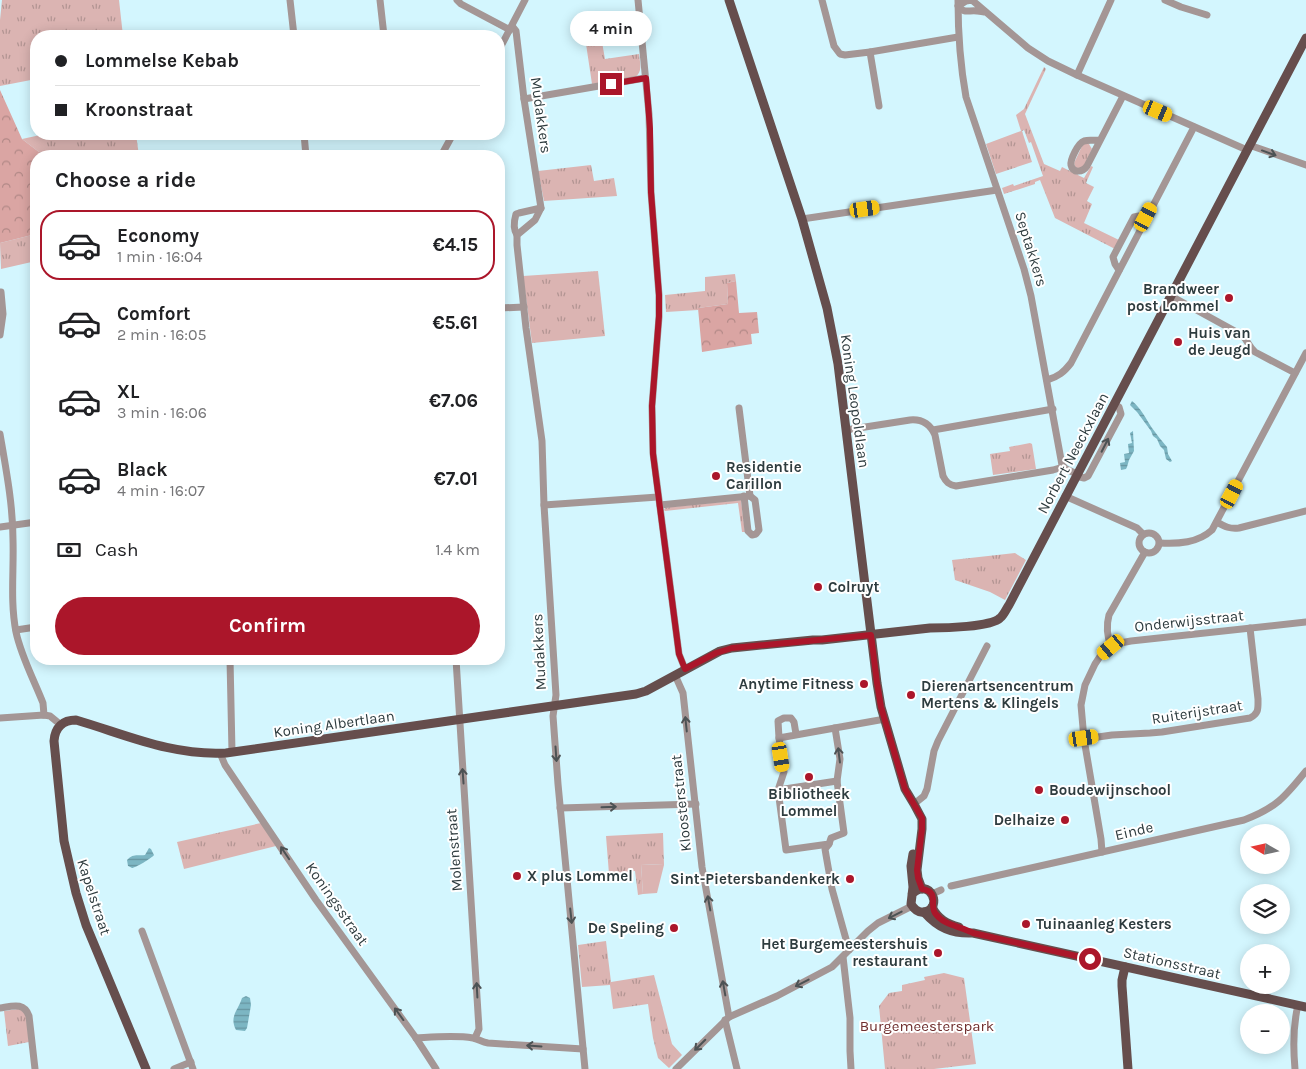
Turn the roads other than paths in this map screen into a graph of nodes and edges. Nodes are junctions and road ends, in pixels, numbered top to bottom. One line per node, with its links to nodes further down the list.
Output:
1 (290, 0): 17 (street)
2 (380, 0): 18 (street)
3 (458, 0): 16 (street)
4 (525, 0): 16 (street)
5 (638, 0): 24 (street)
6 (729, 0): 35 (main road, Koning Leopoldlaan)
7 (822, 0): 22 (street)
8 (971, 0): 11 (street); 12 (street); 13 (street)
9 (1111, 0): 23 (street)
10 (1165, 0): 14 (street)
11 (958, 3): 12 (street); 15 (street, Septakkers)
12 (967, 12): 13 (street); 15 (street)
13 (986, 12): 23 (street)
14 (1207, 15)
15 (958, 27): 19 (street, Septakkers)
16 (511, 28): 21 (street); 26 (street, Mudakkers)
17 (293, 30)
18 (383, 30)
19 (958, 38): 22 (street); 32 (street, Septakkers)
20 (1306, 38): 30 (main road, Norbert Neeckxlaan)
21 (505, 39)
22 (870, 52): 27 (street)
23 (1077, 76): 25 (street)
24 (646, 78): 26 (street); 55 (street)
25 (1123, 96): 28 (street); 29 (street)
26 (524, 99): 33 (street, Mudakkers)
27 (879, 106)
28 (1194, 127): 30 (street); 34 (street)
29 (1100, 140): 29 (street)
30 (1248, 148): 31 (street, one-way to 31); 39 (main road, Norbert Neeckxlaan)
31 (1306, 165)
32 (997, 190): 35 (street); 45 (street, Septakkers)
33 (541, 208): 36 (street); 36 (street, Mudakkers)
34 (1146, 217): 37 (street); 37 (street)
35 (802, 219): 48 (main road, Koning Leopoldlaan)
36 (517, 235): 40 (street, Mudakkers)
37 (1119, 270): 45 (street)
38 (1, 292): 42 (street)
39 (1170, 296): 44 (street); 52 (main road, Norbert Neeckxlaan)
40 (524, 307): 41 (street); 56 (street, Mudakkers)
41 (505, 308)
42 (0, 335)
43 (1306, 353): 44 (street)
44 (1295, 373): 58 (street)
45 (1047, 380): 47 (street, Septakkers)
46 (739, 408): 53 (street)
47 (1052, 409): 49 (street); 51 (street, Septakkers)
48 (846, 430): 49 (street); 70 (main road, Koning Leopoldlaan)
49 (933, 430): 51 (street)
50 (0, 434): 60 (street)
51 (1063, 467): 52 (street)
52 (1076, 475): 54 (main road, Norbert Neeckxlaan)
53 (747, 496): 53 (street); 55 (street)
54 (1066, 496): 62 (street); 65 (main road, Norbert Neeckxlaan)
55 (659, 501): 56 (street); 75 (street)
56 (544, 505): 77 (street, Mudakkers)
57 (1306, 510): 58 (street)
58 (1217, 522): 63 (street)
59 (30, 523): 60 (street)
60 (12, 526): 61 (street); 69 (street)
61 (0, 528)
62 (1144, 534): 63 (street); 64 (street)
63 (1160, 543): 64 (street)
64 (1145, 552): 72 (street)
65 (998, 620): 70 (main road, Koning Albertlaan)
66 (1306, 622): 68 (street, Onderwijsstraat)
67 (30, 628): 69 (street)
68 (1250, 628): 72 (street, Onderwijsstraat); 86 (street, Ruiterijstraat)
69 (16, 630): 78 (street)
70 (871, 635): 75 (main road, Koning Albertlaan); 81 (main road, Koning Leopoldlaan)
71 (987, 646): 94 (street)
72 (1111, 647): 86 (street)
73 (230, 665): 87 (street)
74 (456, 665): 80 (street, Molenstraat)
75 (685, 669): 76 (main road, Koning Albertlaan)
76 (675, 675): 77 (main road, Koning Albertlaan); 92 (street, Kloosterstraat, one-way to 76)
77 (554, 705): 80 (main road, Koning Albertlaan); 93 (street, Mudakkers, one-way to 93)
78 (44, 715): 79 (street); 82 (street)
79 (0, 718)
80 (460, 719): 87 (main road, Koning Albertlaan); 113 (street, Molenstraat, one-way to 80)
81 (885, 719): 83 (street); 94 (main road, Koning Leopoldlaan)
82 (61, 725): 88 (main road, Koning Albertlaan); 117 (main road, Kapelstraat)
83 (835, 728): 84 (street); 90 (street, one-way to 83)
84 (796, 734): 85 (street); 85 (street)
85 (779, 738): 91 (street)
86 (1084, 738): 96 (street)
87 (232, 752): 88 (main road, Koning Albertlaan)
88 (220, 753): 112 (street, Koningsstraat, one-way to 88)
89 (1306, 772): 96 (street, Einde)
90 (837, 781): 91 (street); 95 (street)
91 (778, 790): 95 (street)
92 (696, 804): 93 (street, one-way to 92); 111 (street, Kloosterstraat, one-way to 92)
93 (560, 808): 114 (street, Mudakkers, one-way to 114)
94 (916, 808): 97 (main road)
95 (829, 844): 106 (street)
96 (1102, 852): 98 (street, Einde)
97 (915, 857): 99 (main road); 101 (main road)
98 (951, 886)
99 (922, 889): 101 (main road); 102 (main road)
100 (941, 890): 102 (street)
101 (912, 894): 103 (main road)
102 (932, 894): 104 (main road)
103 (912, 906): 104 (main road); 106 (street, one-way to 106)
104 (928, 910): 108 (main road, Stationsstraat)
105 (142, 931): 115 (street)
106 (849, 950): 107 (street)
107 (843, 957): 111 (street, one-way to 111); 123 (street)
108 (1125, 967): 109 (main road, Stationsstraat); 124 (main road)
109 (1302, 1006): 125 (street)
110 (0, 1008): 116 (street)
111 (727, 1019): 121 (street, one-way to 121); 122 (street, Kloosterstraat)
112 (416, 1038): 113 (street); 119 (street, Koningsstraat)
113 (475, 1038): 114 (street, one-way to 113)
114 (583, 1049): 120 (street, Mudakkers)
115 (192, 1066): 118 (street)
116 (36, 1069)
117 (146, 1069)
118 (174, 1069)
119 (436, 1069)
120 (585, 1069)
121 (676, 1069)
122 (736, 1069)
123 (851, 1069)
124 (1128, 1069)
125 (1295, 1069)

